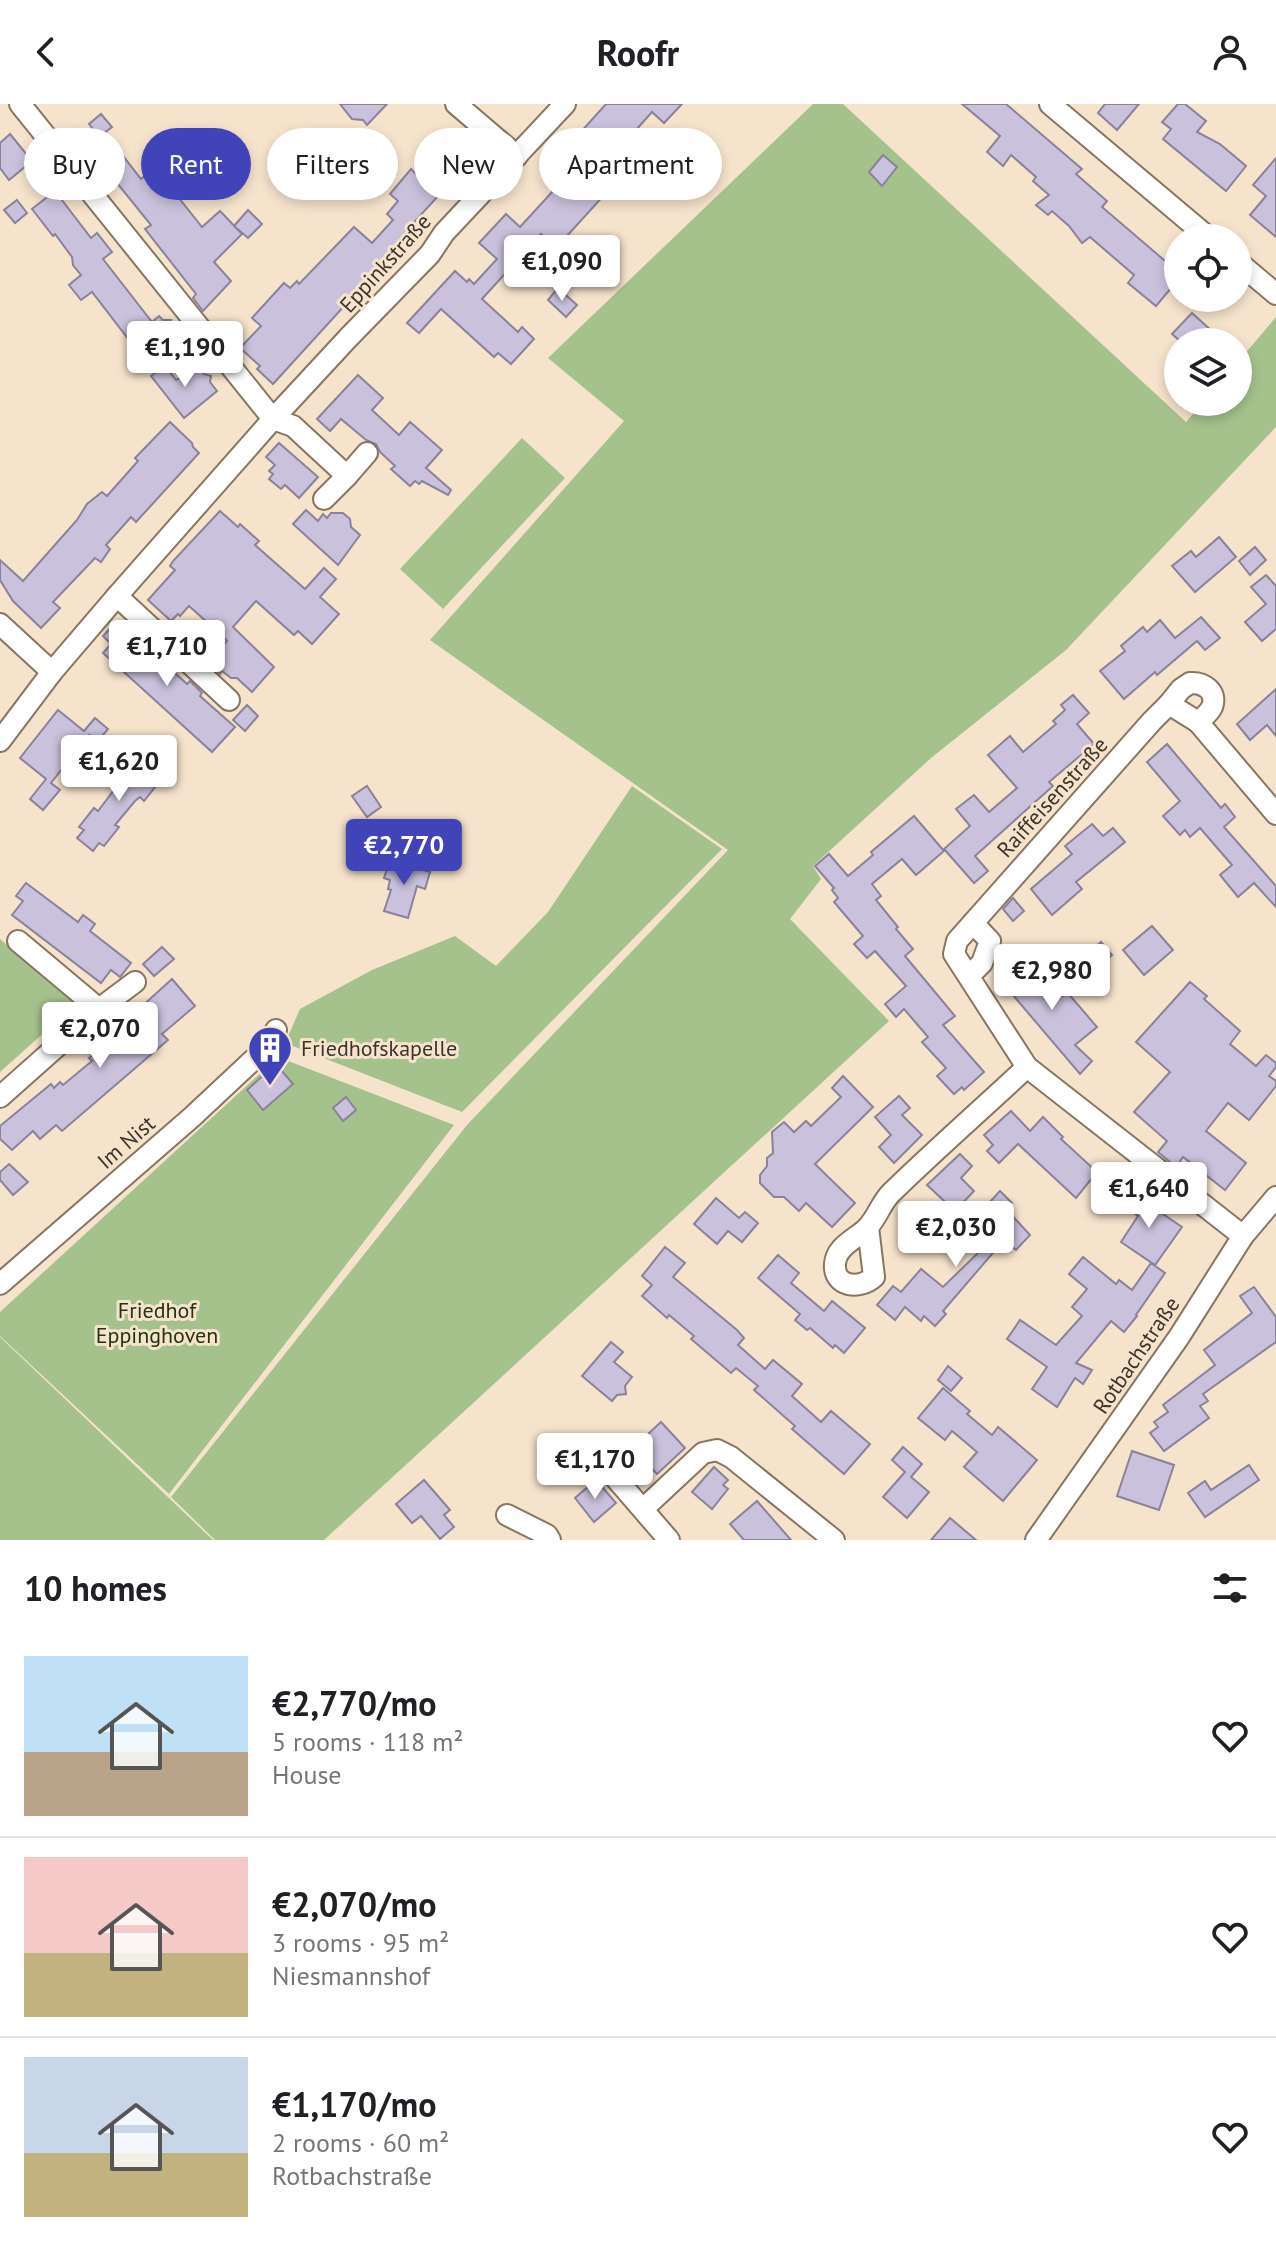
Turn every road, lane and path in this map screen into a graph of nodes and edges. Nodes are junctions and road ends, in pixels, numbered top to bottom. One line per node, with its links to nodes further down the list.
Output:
1 (20, 104): 11 (street)
2 (456, 104): 5 (street)
3 (565, 104): 6 (street, Eppinkstraße)
4 (1050, 104): 8 (street)
5 (484, 128)
6 (523, 150)
7 (475, 200): 11 (street, Eppinkstraße)
8 (1192, 224)
9 (1252, 274): 10 (street)
10 (1276, 294)
11 (273, 419): 13 (street); 15 (street, Eppinkstraße)
12 (367, 453): 13 (street)
13 (347, 476): 14 (street)
14 (324, 499)
15 (117, 596): 18 (street); 19 (street, Eppinkstraße)
16 (0, 624): 19 (street)
17 (210, 636): 18 (street)
18 (186, 660): 20 (street)
19 (52, 672): 23 (street, Eppinkstraße)
20 (229, 700)
21 (1169, 704): 22 (street); 22 (street, Raiffeisenstraße); 29 (street, Raiffeisenstraße)
22 (1198, 722): 24 (street)
23 (0, 741)
24 (1276, 814)
25 (18, 941): 27 (street)
26 (135, 982): 27 (street)
27 (99, 1009): 30 (street)
28 (276, 1030): 34 (street, Im Nist)
29 (1027, 1067): 32 (street); 33 (street, Raiffeisenstraße)
30 (0, 1097)
31 (1276, 1197): 33 (street, Rotbachstraße)
32 (868, 1227)
33 (1243, 1236): 41 (street, Rotbachstraße)
34 (0, 1284)
35 (606, 1467): 36 (street)
36 (643, 1509): 39 (street); 40 (street)
37 (507, 1515): 38 (street)
38 (550, 1540)
39 (669, 1540)
40 (834, 1540)
41 (1036, 1540)

